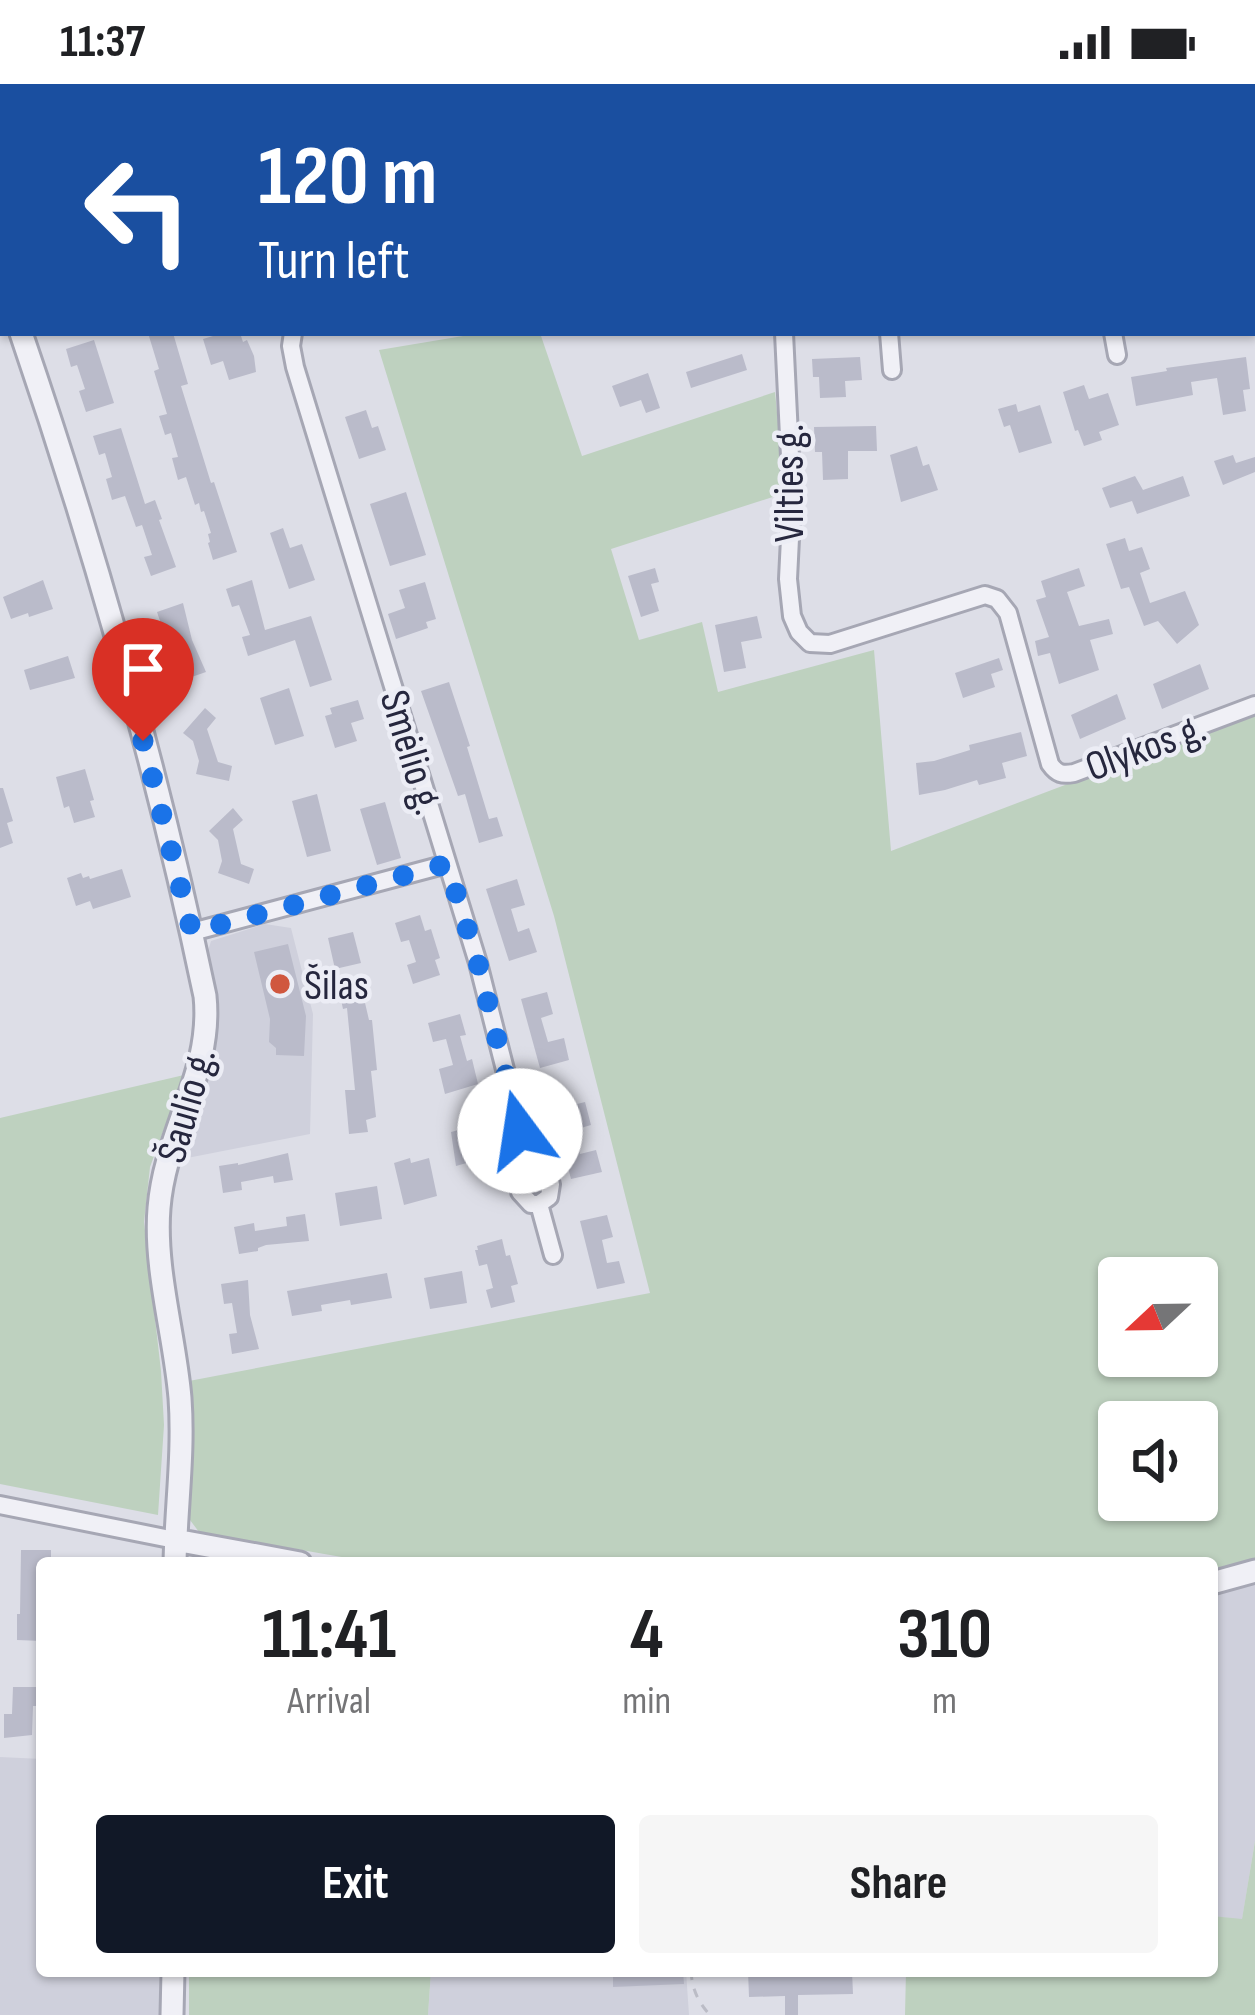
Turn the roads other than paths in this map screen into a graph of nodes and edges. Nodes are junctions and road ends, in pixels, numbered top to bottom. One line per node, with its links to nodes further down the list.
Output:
1 (21, 336): 11 (street, Šaulio g.)
2 (293, 336): 10 (street, Smėlio g.)
3 (784, 336): 8 (street, Vilties g.)
4 (889, 336): 7 (street)
5 (1114, 336): 6 (street)
6 (1117, 355)
7 (892, 370)
8 (1008, 613): 9 (street, Olykos g.)
9 (1255, 705)
10 (447, 864): 11 (street); 12 (street, Smėlio g.)
11 (192, 932): 14 (street, Šaulio g.)
12 (553, 1256)
13 (0, 1505): 14 (street)
14 (175, 1552): 15 (street)
15 (232, 1557)
16 (1255, 1571): 17 (street)
17 (1218, 1581)
18 (173, 1977): 19 (street)
19 (172, 2015)

